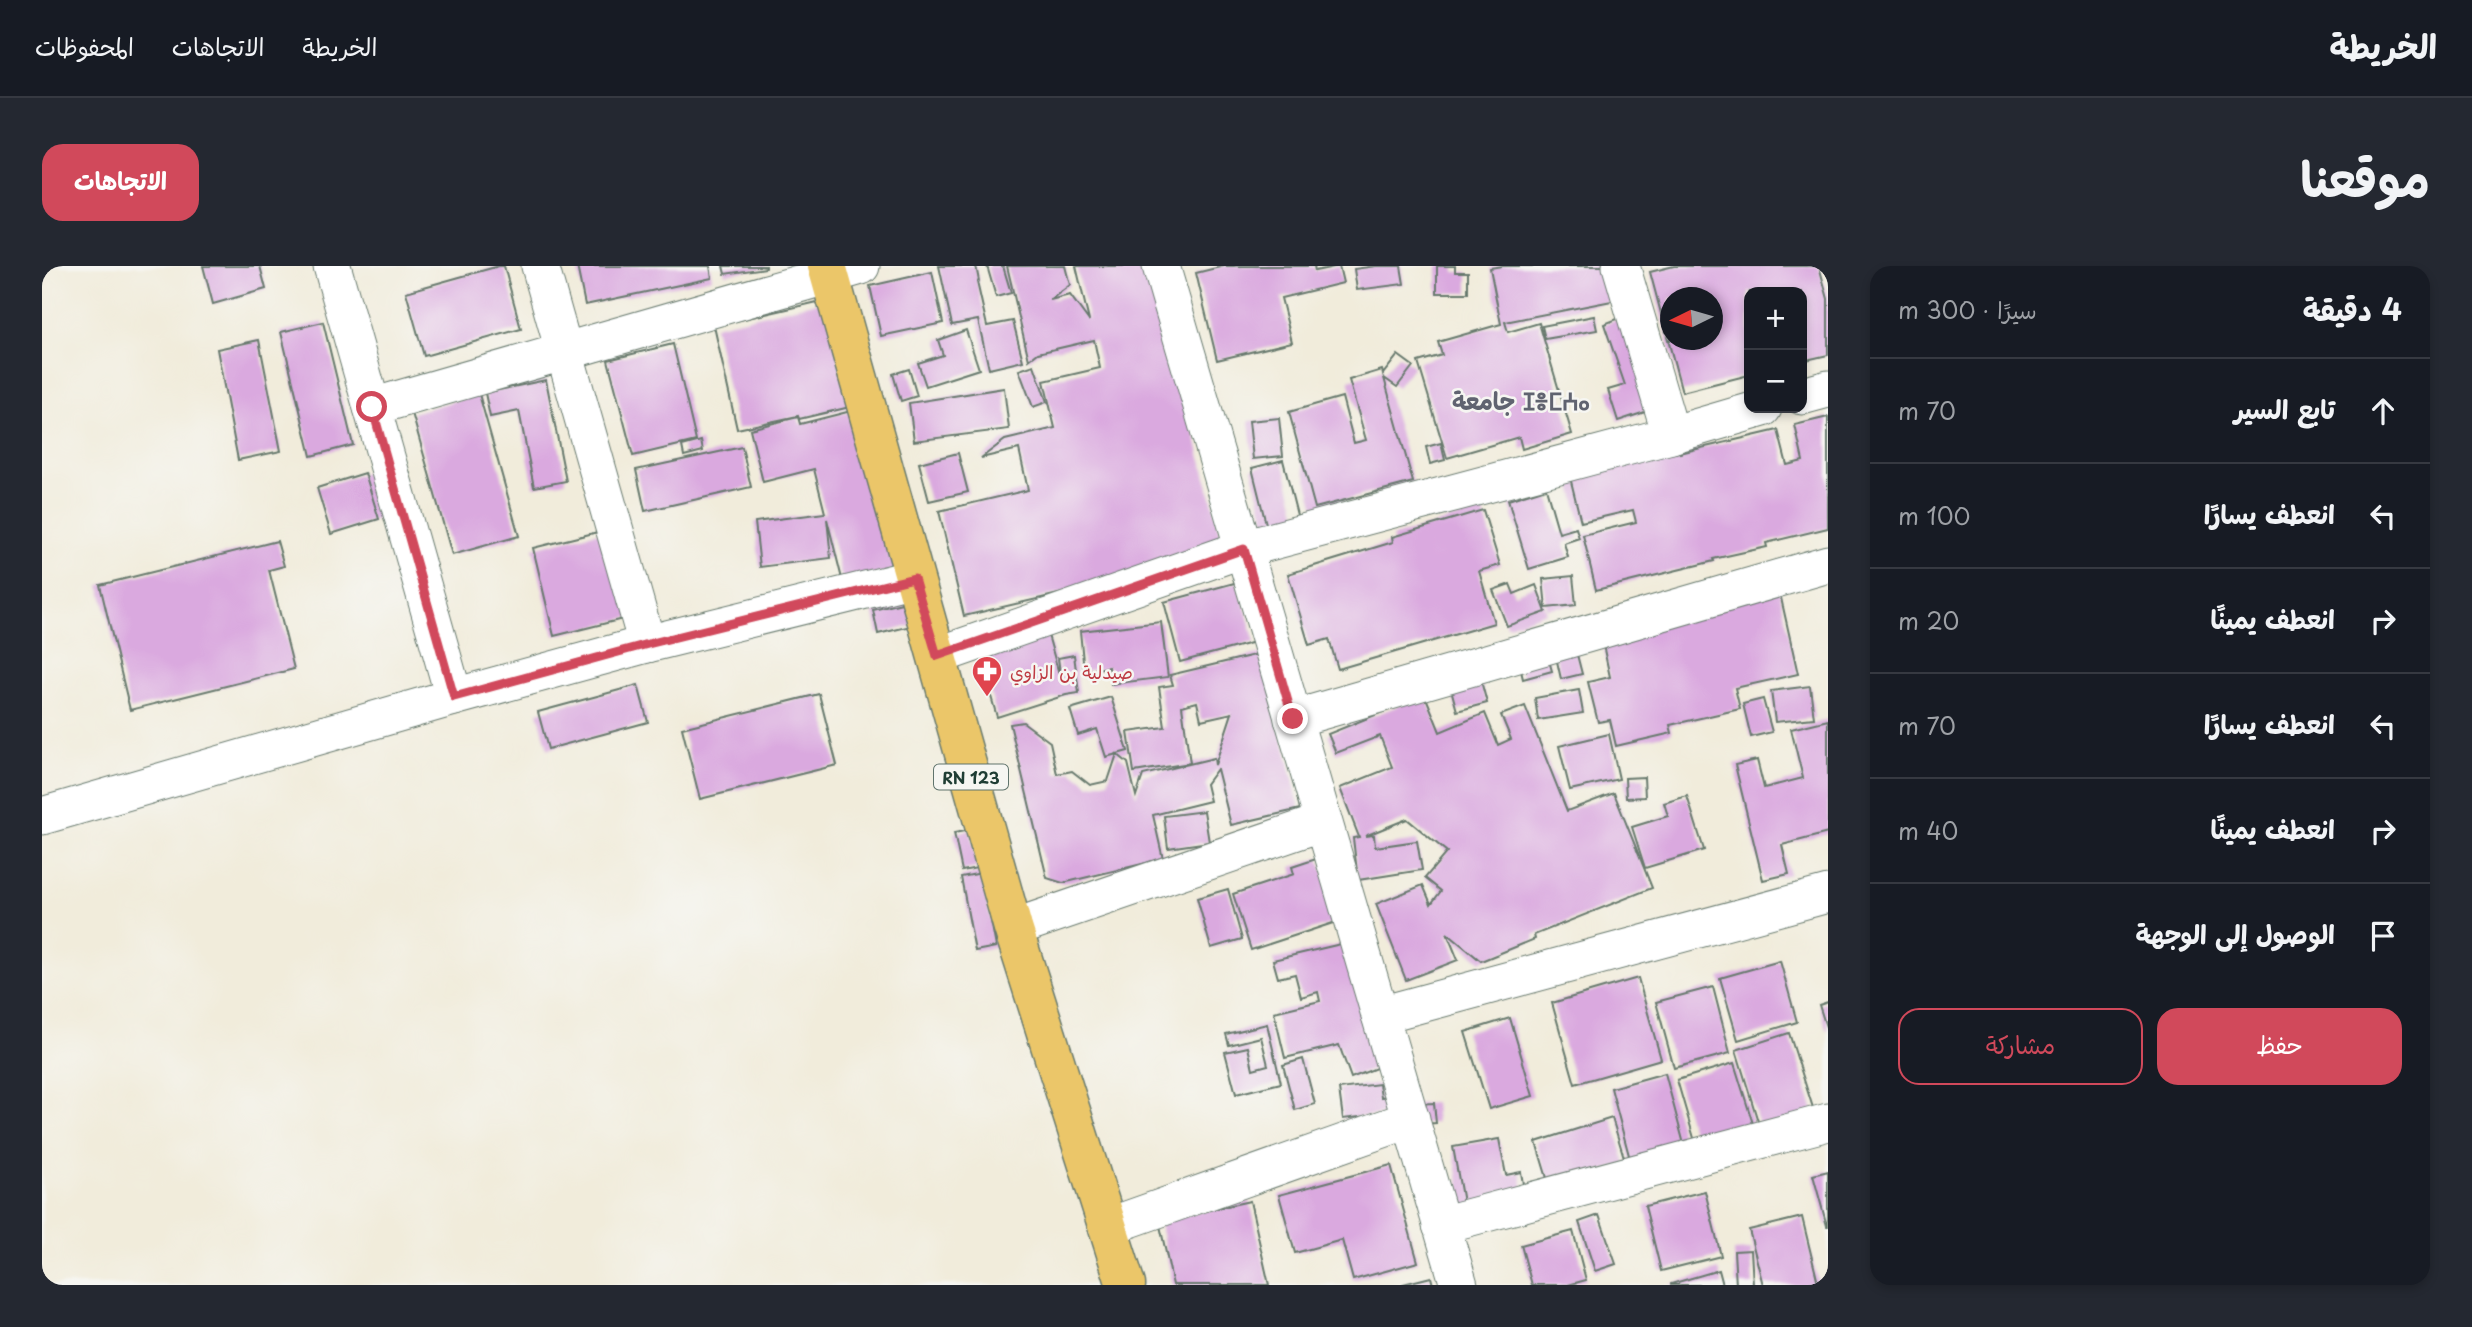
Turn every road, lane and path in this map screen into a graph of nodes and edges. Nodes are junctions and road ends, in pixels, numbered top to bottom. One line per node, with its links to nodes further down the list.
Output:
1 (332, 266): 9 (street)
2 (540, 266): 6 (street)
3 (1161, 266): 12 (street)
4 (1621, 266): 11 (street)
5 (839, 269): 6 (street); 14 (main road, RN 123)
6 (564, 352): 9 (street); 15 (street)
7 (1828, 389): 8 (street)
8 (1807, 395)
9 (372, 407): 17 (street)
10 (1746, 413): 11 (street)
11 (1671, 435): 12 (street)
12 (1244, 549): 16 (street); 18 (street)
13 (1828, 564): 18 (street)
14 (914, 578): 15 (street); 16 (main road, RN 123)
15 (648, 644): 17 (street)
16 (937, 656): 22 (main road, RN 123)
17 (454, 697): 19 (street)
18 (1293, 719): 20 (street)
19 (42, 816)
20 (1323, 822): 22 (street); 23 (street)
21 (1828, 894): 23 (street)
22 (1013, 928): 27 (main road, RN 123)
23 (1380, 1015): 24 (street)
24 (1410, 1119): 26 (street); 27 (street)
25 (1828, 1122): 26 (street)
26 (1441, 1225): 29 (street)
27 (1107, 1227): 28 (main road, RN 123)
28 (1126, 1285)
29 (1459, 1285)

